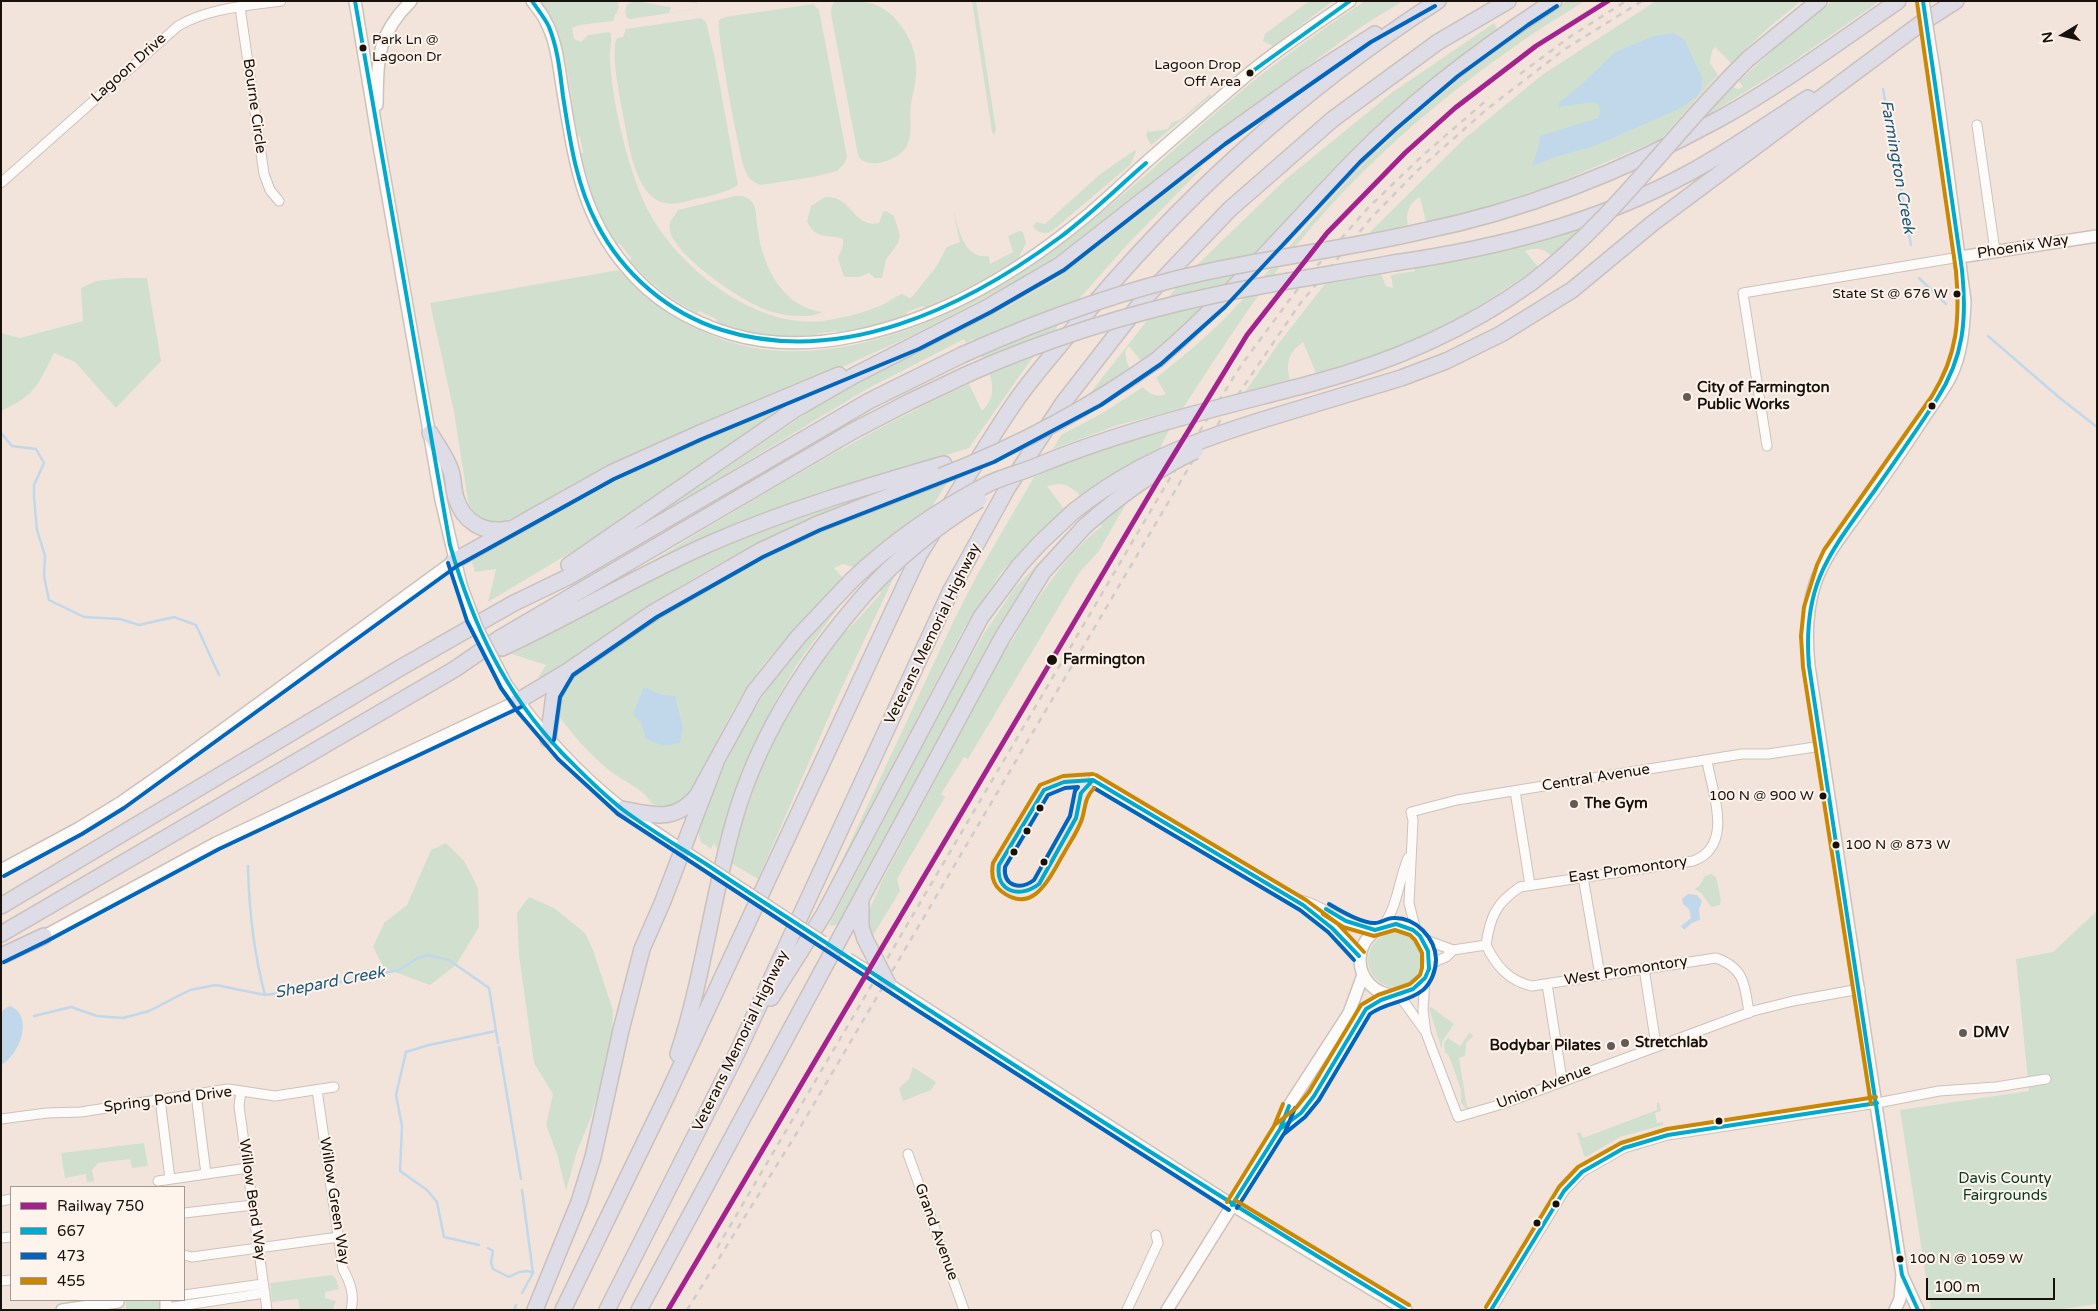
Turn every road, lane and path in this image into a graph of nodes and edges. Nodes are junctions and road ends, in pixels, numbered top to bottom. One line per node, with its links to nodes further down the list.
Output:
1 (281, 1): 14 (street, Lagoon Drive)
2 (355, 1): 17 (main road)
3 (411, 1): 17 (main road)
4 (532, 1): 5 (main road)
5 (1350, 1)
6 (1432, 1): 23 (highway)
7 (1438, 1): 82 (highway)
8 (1508, 1): 74 (highway, Veterans Memorial Highway)
9 (1554, 1): 28 (highway, bridge)
10 (1819, 1): 27 (highway, bridge)
11 (1898, 1): 31 (highway, bridge)
12 (1923, 1): 22 (main road, bridge)
13 (1956, 1): 15 (highway)
14 (240, 7): 18 (street, Lagoon Drive); 19 (street, Bourne Circle)
15 (1924, 22): 24 (highway); 32 (highway, bridge)
16 (1977, 125): 21 (street)
17 (377, 134): 25 (main road)
18 (1, 183)
19 (279, 201)
20 (2097, 236): 21 (main road, Phoenix Way)
21 (1995, 251): 22 (main road, Phoenix Way)
22 (1960, 257): 26 (street, Phoenix Way); 36 (main road)
23 (917, 343): 29 (highway); 31 (highway)
24 (1262, 420): 49 (highway, bridge); 74 (highway, bridge)
25 (430, 433): 29 (highway); 30 (main road)
26 (1767, 446)
27 (1029, 469): 38 (highway, bridge); 82 (highway, bridge)
28 (943, 470): 32 (highway); 33 (highway)
29 (520, 524): 30 (highway)
30 (454, 561): 34 (main road, bridge); 45 (main road)
31 (514, 603): 44 (highway)
32 (455, 669): 53 (highway)
33 (568, 671): 34 (highway); 35 (highway)
34 (518, 701): 35 (main road); 55 (main road)
35 (548, 739): 41 (main road)
36 (1822, 746): 37 (street, Central Avenue); 69 (main road)
37 (1707, 761): 40 (street, Central Avenue); 46 (street, East Promontory)
38 (716, 762): 41 (highway); 42 (highway)
39 (1093, 780): 50 (street)
40 (1515, 791): 43 (street, Central Avenue); 47 (street)
41 (622, 809): 42 (main road)
42 (682, 850): 56 (main road, bridge); 106 (highway)
43 (1411, 851): 52 (street, Central Avenue); 54 (street, Central Avenue)
44 (90, 853): 48 (highway); 51 (highway)
45 (1, 870)
46 (1583, 877): 47 (street, East Promontory); 65 (street)
47 (1530, 885): 57 (street, East Promontory)
48 (1, 898)
49 (861, 898): 56 (highway); 67 (highway, bridge)
50 (1297, 900): 52 (street); 60 (street)
51 (1, 906)
52 (1378, 928): 54 (main road); 60 (main road)
53 (1, 934)
54 (1419, 935): 58 (street); 62 (main road)
55 (44, 936): 59 (highway); 61 (main road)
56 (829, 945): 67 (main road, bridge); 109 (highway)
57 (1486, 945): 58 (street); 68 (street, West Promontory)
58 (1453, 950): 62 (street)
59 (1, 956)
60 (1359, 956): 64 (main road)
61 (1, 962)
62 (1430, 964): 66 (main road)
63 (1644, 968): 65 (street, West Promontory); 71 (street, West Promontory); 73 (street)
64 (1363, 975): 70 (main road); 85 (main road)
65 (1600, 975): 68 (street, West Promontory)
66 (1425, 978): 70 (main road); 72 (street, Union Avenue)
67 (888, 984): 92 (main road)
68 (1546, 984): 75 (street)
69 (1860, 989): 71 (street, Union Avenue); 83 (main road)
70 (1396, 995): 72 (street, Union Avenue); 85 (main road)
71 (1749, 1013): 73 (street, Union Avenue)
72 (1426, 1033): 75 (street, Union Avenue)
73 (1656, 1045): 75 (street, Union Avenue)
74 (737, 1053): 108 (highway, Veterans Memorial Highway)
75 (1562, 1080)
76 (2046, 1080): 83 (street)
77 (334, 1087): 78 (street, Spring Pond Drive)
78 (317, 1090): 79 (street, Spring Pond Drive); 95 (street, Willow Green Way)
79 (241, 1091): 80 (street, Spring Pond Drive); 87 (street, Willow Bend Way)
80 (196, 1094): 81 (street, Spring Pond Drive); 88 (street)
81 (160, 1099): 84 (street, Spring Pond Drive); 89 (street)
82 (665, 1100): 107 (highway)
83 (1877, 1103): 98 (main road); 114 (street)
84 (1, 1119)
85 (1280, 1129): 92 (main road)
86 (908, 1154): 110 (street, Grand Avenue)
87 (248, 1168): 88 (street); 91 (street, Willow Bend Way)
88 (206, 1174): 89 (street)
89 (170, 1179): 90 (street)
90 (158, 1181)
91 (252, 1204): 93 (street); 96 (street, Willow Bend Way)
92 (1232, 1204): 112 (main road); 113 (main road)
93 (185, 1213)
94 (1156, 1236): 111 (street)
95 (339, 1237): 96 (street); 105 (street, Willow Green Way)
96 (258, 1248): 97 (street); 99 (street, Willow Bend Way)
97 (185, 1255)
98 (1902, 1275): 115 (main road); 116 (main road)
99 (264, 1289): 100 (street); 102 (street); 104 (street, Willow Bend Way)
100 (185, 1295)
101 (118, 1304): 103 (main road)
102 (166, 1306)
103 (62, 1310)
104 (267, 1310)
105 (351, 1310)
106 (535, 1310)
107 (563, 1310)
108 (607, 1310)
109 (640, 1310)
110 (964, 1310)
111 (1127, 1310)
112 (1167, 1310)
113 (1406, 1310)
114 (1491, 1310)
115 (1895, 1310)
116 (1918, 1310)

